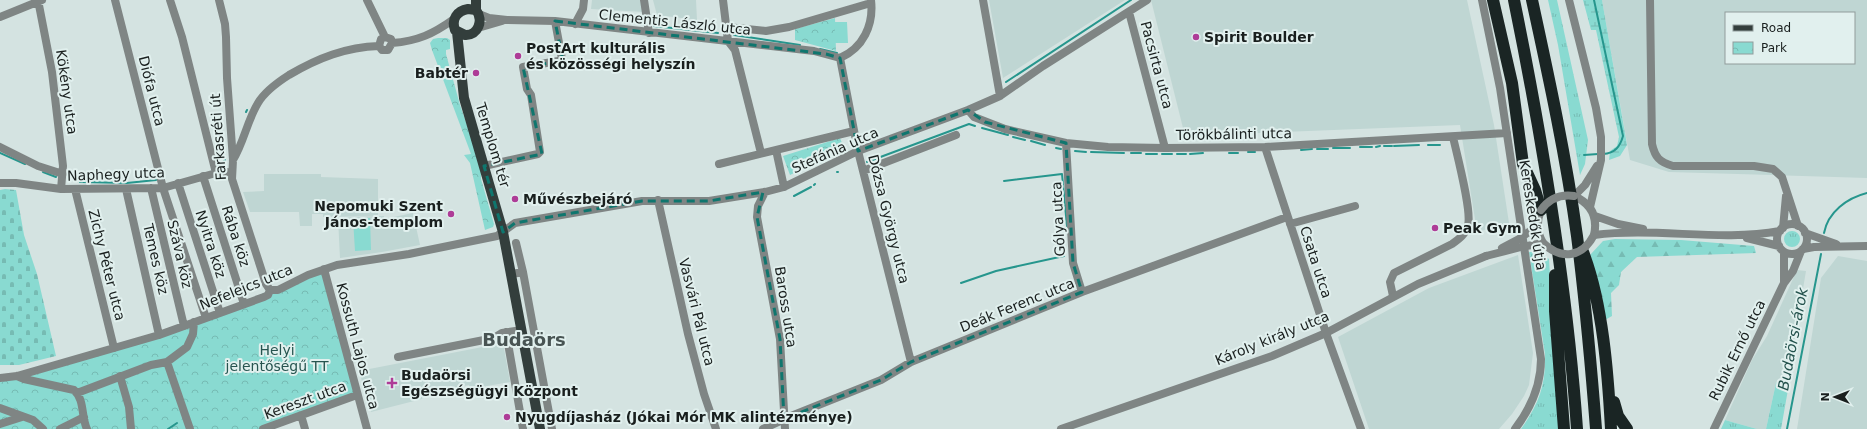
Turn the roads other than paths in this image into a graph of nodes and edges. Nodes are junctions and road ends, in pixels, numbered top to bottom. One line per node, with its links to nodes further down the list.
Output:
1 (39, 0): 22 (street); 59 (street, Kökény utca)
2 (115, 0): 66 (street, Diófa utca)
3 (170, 0): 58 (street)
4 (219, 0): 52 (street, Farkasréti út)
5 (367, 0): 33 (street)
6 (467, 0): 20 (main road)
7 (584, 0): 26 (street)
8 (644, 0): 31 (street)
9 (723, 0): 27 (street)
10 (983, 0): 39 (street)
11 (1147, 0): 21 (street, Stefánia utca)
12 (1482, 0): 42 (street, Kereskedők útja)
13 (1493, 0): 75 (highway)
14 (1514, 0): 81 (highway)
15 (1532, 0): 85 (highway)
16 (1569, 0): 53 (street)
17 (1650, 0): 69 (street)
18 (871, 2): 27 (street, Clementis László utca); 37 (street)
19 (477, 8): 20 (main road); 24 (street, Clementis László utca); 28 (main road)
20 (463, 10): 23 (main road)
21 (1129, 12): 39 (street, Stefánia utca); 48 (street, Pacsirta utca)
22 (0, 17)
23 (454, 19): 29 (main road); 30 (street)
24 (507, 20): 25 (street, Clementis László utca); 28 (street, Clementis László utca)
25 (555, 21): 26 (street, Clementis László utca); 55 (street)
26 (575, 24): 31 (street, Clementis László utca)
27 (727, 27): 34 (street)
28 (478, 28): 32 (main road)
29 (456, 31): 30 (street); 32 (main road); 38 (main road, Templom tér)
30 (436, 32): 35 (street)
31 (649, 33): 34 (street, Clementis László utca)
32 (469, 35): 38 (main road, Templom tér)
33 (385, 37): 35 (street); 36 (street)
34 (728, 41): 37 (street, Clementis László utca); 51 (street)
35 (392, 43): 36 (street)
36 (379, 46): 52 (street)
37 (840, 58): 41 (street, Dózsa György utca)
38 (460, 66): 55 (main road, Templom tér)
39 (1000, 96): 40 (street, Stefánia utca)
40 (968, 110): 45 (street, Törökbálinti utca); 50 (street, Stefánia utca)
41 (854, 131): 49 (street); 50 (street, Dózsa György utca)
42 (1507, 133): 44 (street, Törökbálinti utca); 143 (street, Kereskedők útja)
43 (956, 135): 56 (street)
44 (1453, 137): 47 (street, Törökbálinti utca); 101 (street)
45 (1066, 143): 48 (street, Törökbálinti utca); 100 (street, Gólya utca)
46 (0, 147): 59 (street)
47 (1265, 147): 48 (street, Törökbálinti utca); 77 (street, Csata utca)
48 (1165, 148)
49 (776, 150): 51 (street); 63 (street)
50 (858, 151): 56 (street, Dózsa György utca); 63 (street, Stefánia utca)
51 (761, 153): 54 (street)
52 (233, 160): 57 (street, Farkasréti út)
53 (1600, 160): 71 (street); 74 (street)
54 (719, 164)
55 (484, 166): 82 (main road, Templom tér)
56 (863, 171): 114 (street, Dózsa György utca)
57 (232, 172): 58 (street, Naphegy utca); 99 (street, Farkasréti út)
58 (216, 173): 60 (street, Naphegy utca)
59 (63, 174): 64 (street, Kökény utca)
60 (203, 176): 62 (street, Naphegy utca); 102 (street, Rába köz)
61 (0, 183): 64 (street, Naphegy utca)
62 (178, 184): 66 (street, Naphegy utca); 103 (street, Nyitra köz)
63 (784, 187): 70 (street, Stefánia utca)
64 (62, 188): 67 (street, Naphegy utca)
65 (151, 188): 66 (street, Naphegy utca); 68 (street, Naphegy utca); 106 (street, Száva köz)
66 (163, 188): 104 (street, Diófa utca)
67 (75, 189): 68 (street, Naphegy utca); 111 (street, Zichy Péter utca)
68 (126, 189): 110 (street, Temes köz)
69 (1786, 191): 79 (street); 80 (street)
70 (766, 192): 72 (street, Stefánia utca); 125 (street, Baross utca)
71 (1574, 196): 74 (street); 75 (street, bridge)
72 (658, 200): 82 (street, Stefánia utca); 138 (street, Vasvári Pál utca)
73 (1355, 206): 77 (street, Deák Ferenc utca)
74 (1590, 207): 76 (street)
75 (1541, 210): 78 (street)
76 (1595, 216): 83 (street); 86 (street)
77 (1289, 221): 100 (street, Deák Ferenc utca); 109 (street, Csata utca)
78 (1537, 226): 89 (street); 94 (street, bridge)
79 (1798, 226): 80 (street); 84 (street)
80 (1782, 229): 87 (street); 92 (street)
81 (1555, 230): 144 (highway); 145 (highway)
82 (503, 232): 95 (street, Nefelejcs utca); 97 (main road, Templom tér)
83 (1659, 232): 86 (street); 87 (street)
84 (1805, 233): 91 (street); 93 (street)
85 (1576, 234): 118 (highway); 146 (highway)
86 (1594, 235): 89 (street, bridge)
87 (1738, 236): 92 (street)
88 (516, 243): 96 (street)
89 (1543, 243): 94 (street, bridge)
90 (1867, 246): 91 (street)
91 (1844, 247): 93 (street)
92 (1782, 249): 93 (street); 98 (street, Rubik Ernő utca)
93 (1802, 250): 98 (street, Rubik Ernő utca)
94 (1486, 256): 101 (street, Károly király utca)
95 (324, 269): 99 (street, Nefelejcs utca); 120 (street, Kossuth Lajos utca)
96 (523, 272): 97 (street); 137 (street)
97 (512, 274): 107 (main road, Templom tér)
98 (1784, 284): 149 (street, Rubik Ernő utca)
99 (270, 290): 102 (street, Nefelejcs utca)
100 (1082, 292): 114 (street, Deák Ferenc utca)
101 (1393, 296): 109 (street, Károly király utca)
102 (244, 304): 103 (street, Nefelejcs utca)
103 (220, 313): 104 (street, Nefelejcs utca)
104 (206, 318): 105 (street, Nefelejcs utca)
105 (194, 322): 106 (street, Nefelejcs utca); 113 (street)
106 (184, 326): 110 (street, Nefelejcs utca)
107 (522, 330): 108 (street); 136 (main road, Templom tér)
108 (506, 332): 112 (street); 135 (street)
109 (1326, 333): 141 (street, Károly király utca); 142 (street, Csata utca)
110 (159, 334): 111 (street, Nefelejcs utca)
111 (114, 348): 115 (street, Nefelejcs utca)
112 (398, 357)
113 (167, 362): 116 (street); 131 (street)
114 (911, 362): 125 (street, Deák Ferenc utca)
115 (17, 376): 117 (street, Nefelejcs utca); 119 (street)
116 (120, 376): 119 (street); 130 (street)
117 (0, 378)
118 (1609, 382): 147 (highway); 148 (highway)
119 (77, 393): 124 (street)
120 (357, 395): 122 (street, Kereszt utca); 134 (street, Kossuth Lajos utca)
121 (0, 408): 123 (street)
122 (301, 415): 132 (street, Kereszt utca); 133 (street)
123 (22, 417): 126 (street); 127 (street)
124 (84, 417): 128 (street); 129 (street)
125 (784, 419): 139 (street, Deák Ferenc utca); 140 (street, Baross utca)
126 (0, 424)
127 (43, 429)
128 (60, 429)
129 (87, 429)
130 (131, 429)
131 (190, 429)
132 (263, 429)
133 (306, 429)
134 (367, 429)
135 (523, 429)
136 (540, 429)
137 (552, 429)
138 (716, 429)
139 (763, 429)
140 (785, 429)
141 (1061, 429)
142 (1361, 429)
143 (1515, 429)
144 (1564, 429)
145 (1577, 429)
146 (1596, 429)
147 (1611, 429)
148 (1627, 429)
149 (1714, 429)

